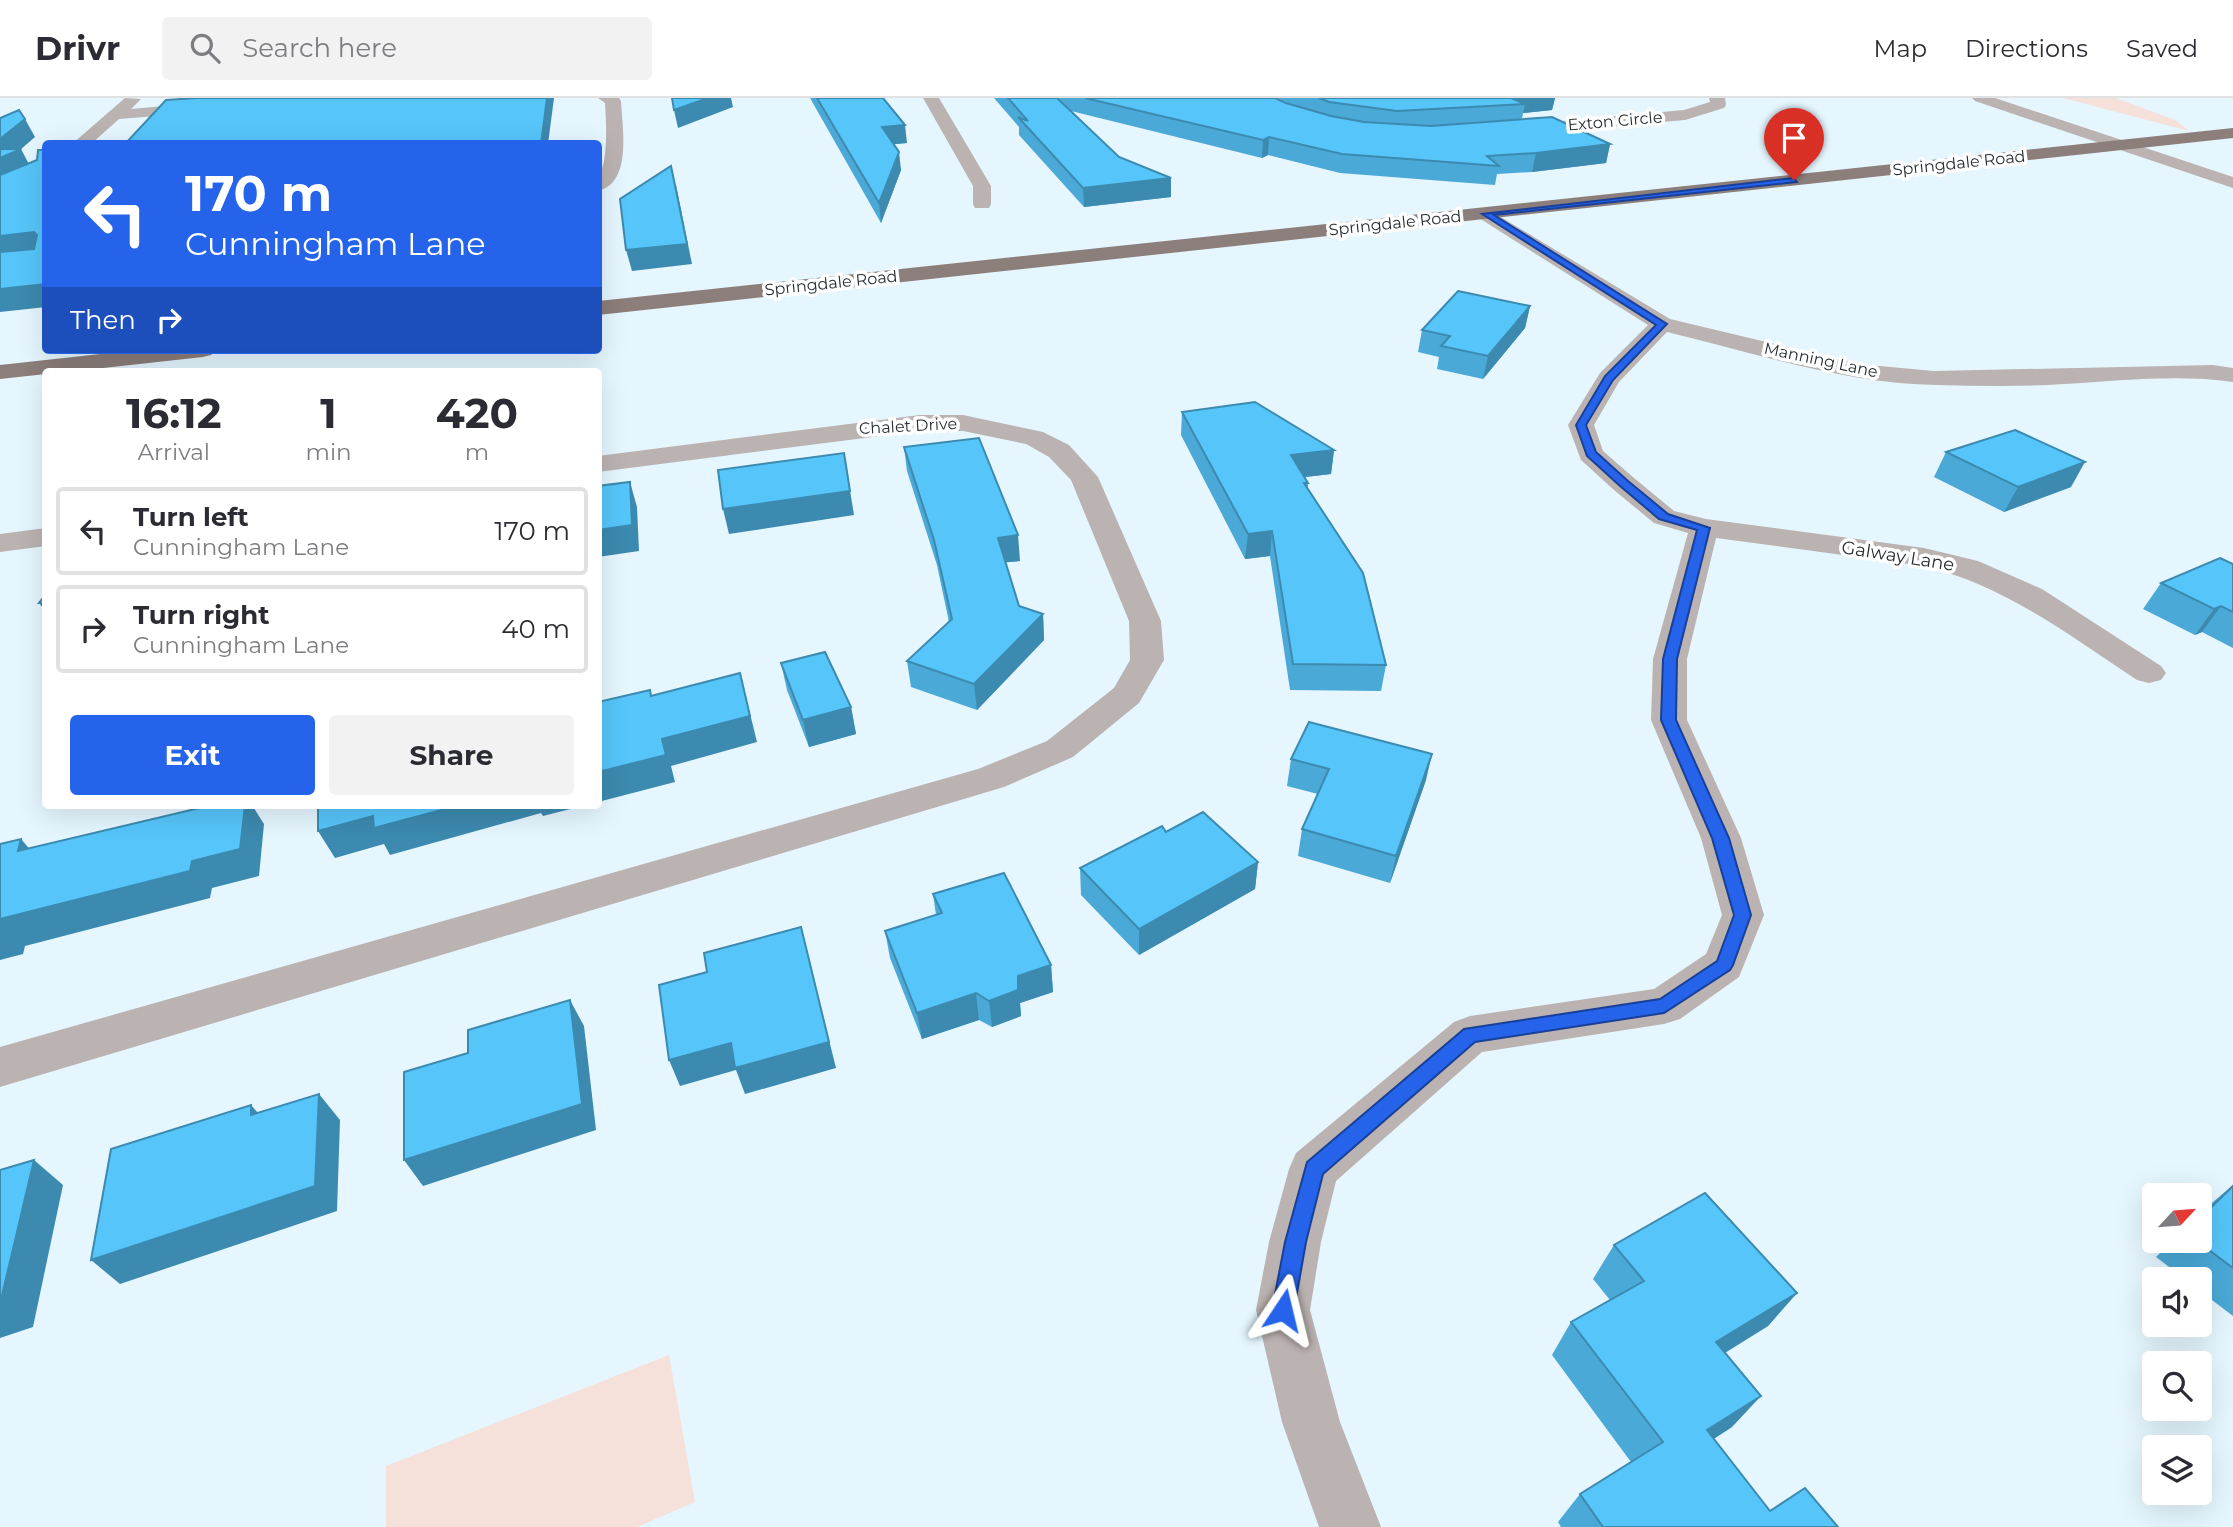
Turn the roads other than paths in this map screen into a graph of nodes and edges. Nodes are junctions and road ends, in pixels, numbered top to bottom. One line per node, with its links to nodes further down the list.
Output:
1 (135, 98): 7 (street)
2 (606, 98): 13 (street)
3 (931, 98): 14 (street)
4 (1717, 98): 8 (street, Exton Circle)
5 (1980, 98): 11 (street)
6 (221, 106): 7 (street)
7 (113, 115): 10 (street)
8 (1498, 132)
9 (2233, 133): 11 (main road, Springdale Road)
10 (85, 140)
11 (2123, 145): 12 (street); 15 (main road, Springdale Road)
12 (2233, 183)
13 (602, 184)
14 (982, 204)
15 (1486, 214): 16 (main road, Springdale Road); 17 (street, Manning Lane)
16 (602, 308)
17 (1662, 324): 20 (street, Manning Lane); 22 (street, Galway Lane)
18 (166, 354): 19 (main road)
19 (0, 372)
20 (2233, 375)
21 (602, 463): 26 (street, Chalet Drive)
22 (1704, 528): 25 (street, Galway Lane); 27 (street)
23 (42, 538): 24 (street)
24 (0, 543)
25 (2149, 673)
26 (0, 1067)
27 (1350, 1527)

